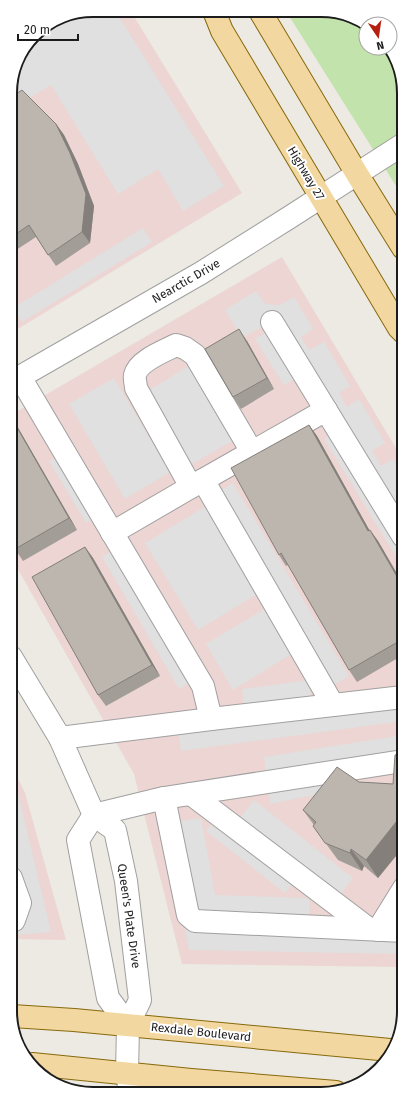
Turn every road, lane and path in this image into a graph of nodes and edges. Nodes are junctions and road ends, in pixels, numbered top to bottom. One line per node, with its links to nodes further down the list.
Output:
1 (216, 17): 5 (main road, Highway 27)
2 (264, 17): 4 (main road)
3 (397, 148): 4 (street, Nearctic Drive)
4 (357, 174): 5 (street, Nearctic Drive); 6 (main road)
5 (321, 197): 8 (main road, Highway 27); 9 (street, Nearctic Drive)
6 (397, 238)
7 (272, 322): 11 (street)
8 (397, 326)
9 (17, 378)
10 (17, 382): 15 (street)
11 (326, 410): 12 (street); 14 (street)
12 (252, 452): 13 (street); 13 (street)
13 (197, 484): 15 (street); 18 (street)
14 (397, 526)
15 (112, 533): 19 (street)
16 (17, 667): 20 (street)
17 (397, 698): 18 (street)
18 (333, 705): 19 (street)
19 (211, 719): 20 (street)
20 (60, 738): 24 (street)
21 (397, 762): 22 (street)
22 (191, 794): 23 (street); 28 (street)
23 (164, 798): 24 (street); 28 (street)
24 (94, 815): 31 (street); 31 (street, Queen's Plate Drive)
25 (17, 895): 27 (street)
26 (397, 897): 28 (street)
27 (17, 912)
28 (373, 929): 29 (street)
29 (397, 931)
30 (17, 1016): 31 (main road, Rexdale Boulevard)
31 (128, 1025): 32 (main road, Rexdale Boulevard); 34 (street, Queen's Plate Drive)
32 (386, 1050)
33 (40, 1066): 34 (main road)
34 (128, 1083): 35 (main road)
35 (220, 1087)

